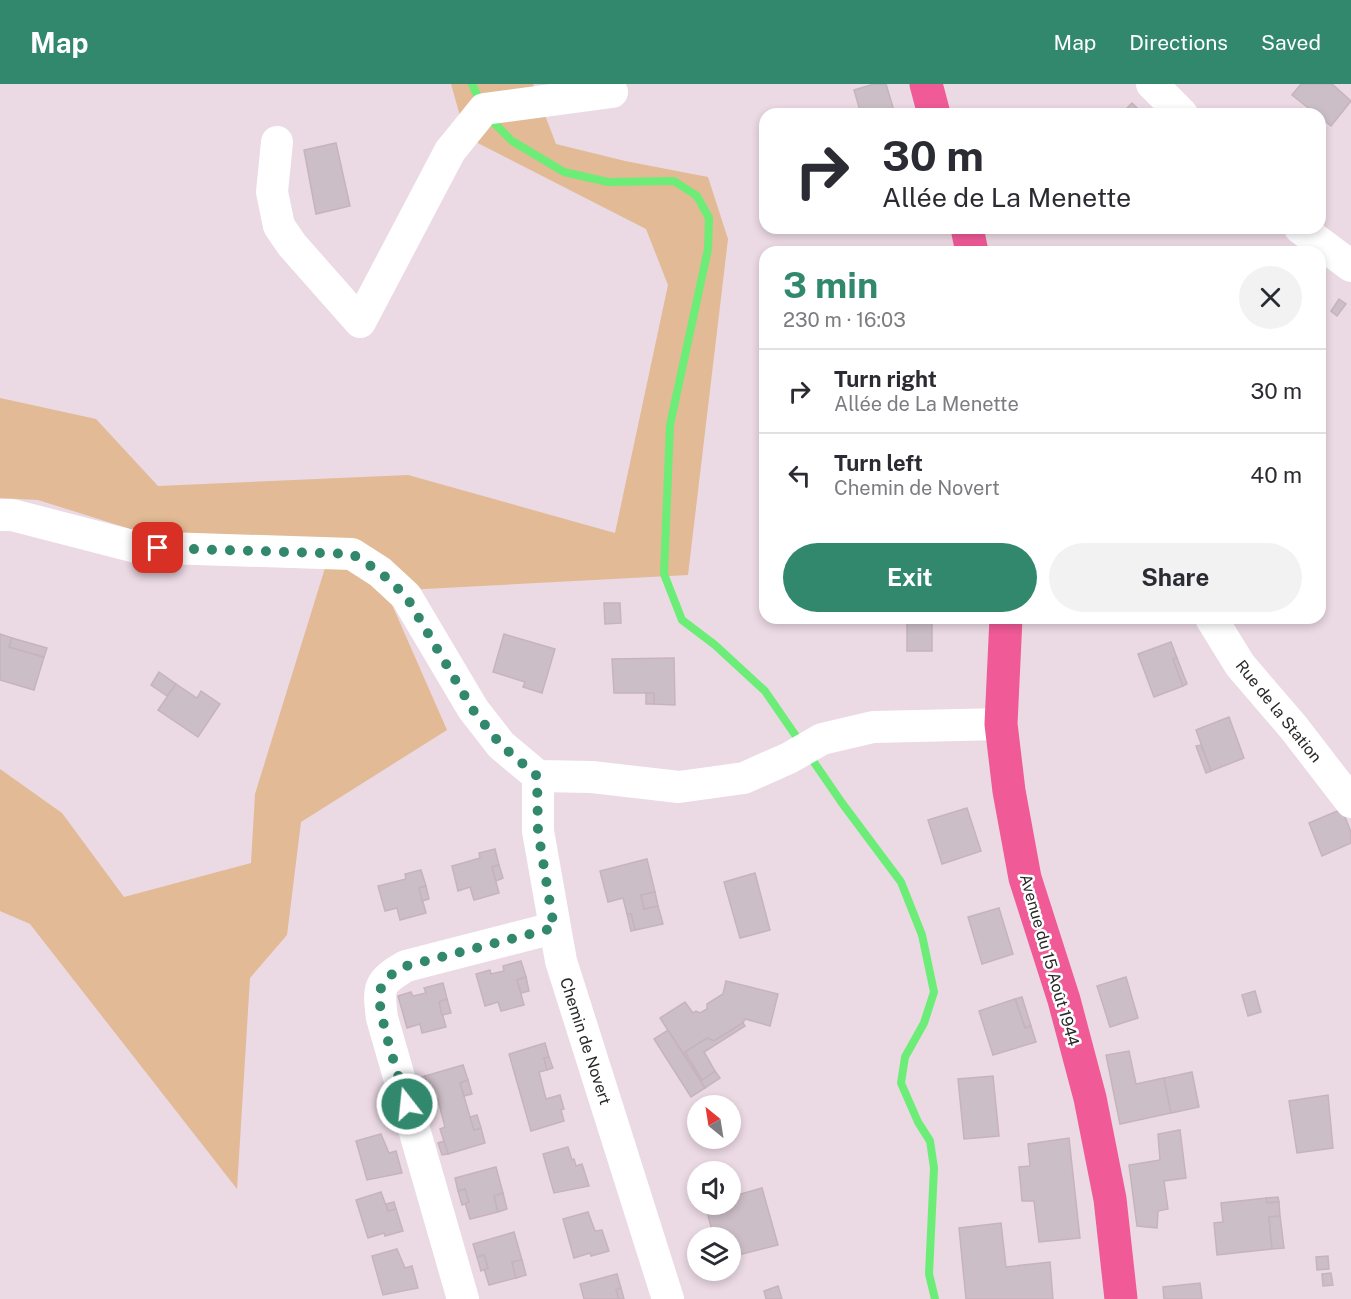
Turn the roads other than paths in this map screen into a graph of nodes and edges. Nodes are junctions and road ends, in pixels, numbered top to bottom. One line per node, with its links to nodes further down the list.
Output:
1 (926, 84): 4 (main road)
2 (1152, 84): 5 (street)
3 (612, 92): 6 (street)
4 (932, 108)
5 (1176, 108)
6 (277, 142)
7 (1308, 234): 8 (street)
8 (1324, 246)
9 (1326, 247): 10 (street)
10 (1351, 266)
11 (0, 515): 15 (street)
12 (1006, 624): 14 (main road, Avenue du 15 Août 1944)
13 (1215, 624): 16 (street, Rue de la Station)
14 (1001, 724): 15 (street); 20 (main road, Avenue du 15 Août 1944)
15 (537, 776): 17 (street, Chemin de Novert)
16 (1351, 802)
17 (554, 928): 18 (street); 19 (street, Chemin de Novert)
18 (463, 1299)
19 (668, 1299)
20 (1120, 1299)

